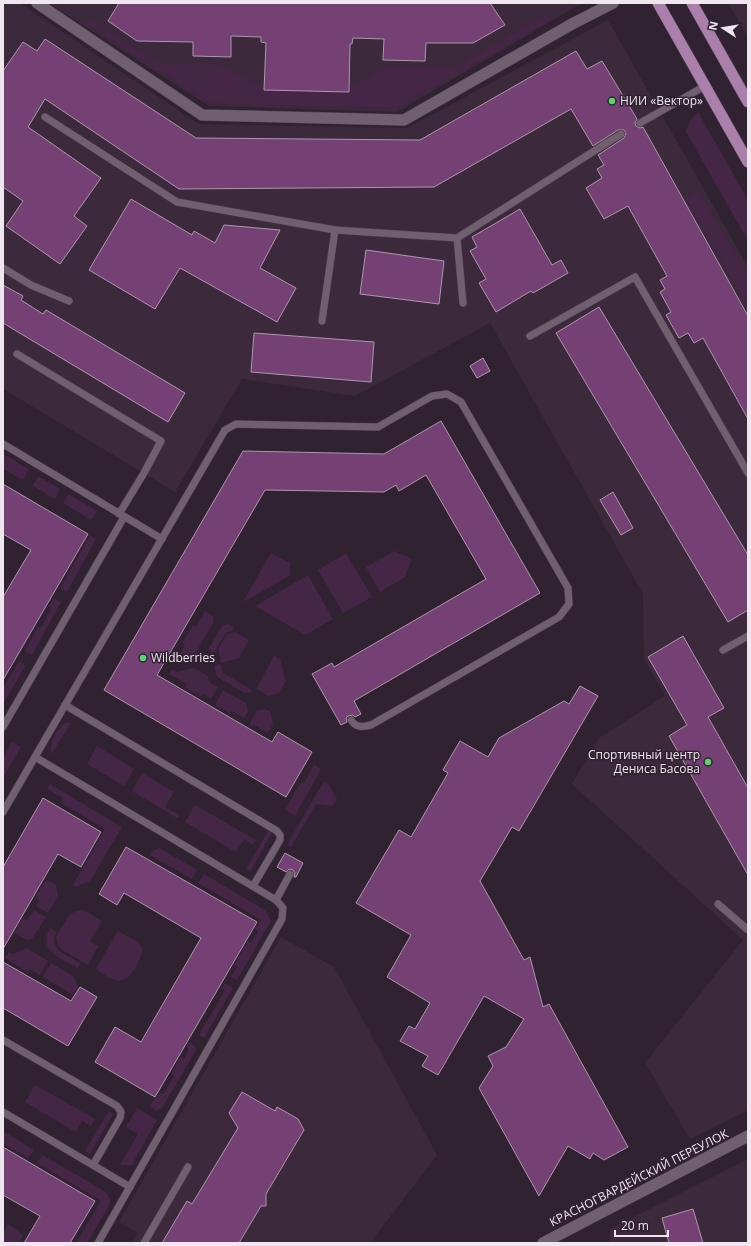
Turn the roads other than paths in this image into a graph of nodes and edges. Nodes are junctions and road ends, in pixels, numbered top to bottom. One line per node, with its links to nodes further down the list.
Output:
1 (38, 3): 2 (street)
2 (613, 3)
3 (658, 3): 5 (main road)
4 (692, 3): 6 (main road)
5 (705, 86): 8 (lane); 10 (main road)
6 (748, 102)
7 (45, 117): 11 (lane)
8 (640, 123)
9 (622, 134): 12 (lane)
10 (748, 162)
11 (335, 230): 12 (lane); 16 (lane)
12 (457, 238): 15 (lane)
13 (3, 268): 14 (lane)
14 (69, 301)
15 (463, 303)
16 (322, 321)
17 (530, 336): 20 (lane)
18 (17, 354): 21 (lane)
19 (3, 444): 21 (lane)
20 (748, 473)
21 (122, 515): 22 (lane); 27 (lane)
22 (162, 539): 25 (lane); 26 (lane)
23 (748, 636): 24 (lane)
24 (723, 650)
25 (65, 705): 28 (lane); 31 (lane)
26 (351, 720)
27 (3, 727)
28 (35, 757): 29 (lane); 31 (lane)
29 (3, 812)
30 (290, 874): 32 (lane)
31 (253, 886): 32 (lane)
32 (276, 900): 40 (lane)
33 (718, 904): 34 (lane)
34 (748, 930)
35 (3, 1040): 38 (lane)
36 (3, 1112): 38 (lane)
37 (748, 1136): 43 (street, КРАСНОГВАРДЕЙСКИЙ ПЕРЕУЛОК)
38 (93, 1165): 40 (lane)
39 (188, 1167): 42 (lane)
40 (130, 1187): 41 (lane)
41 (98, 1243)
42 (144, 1243)
43 (543, 1243)

